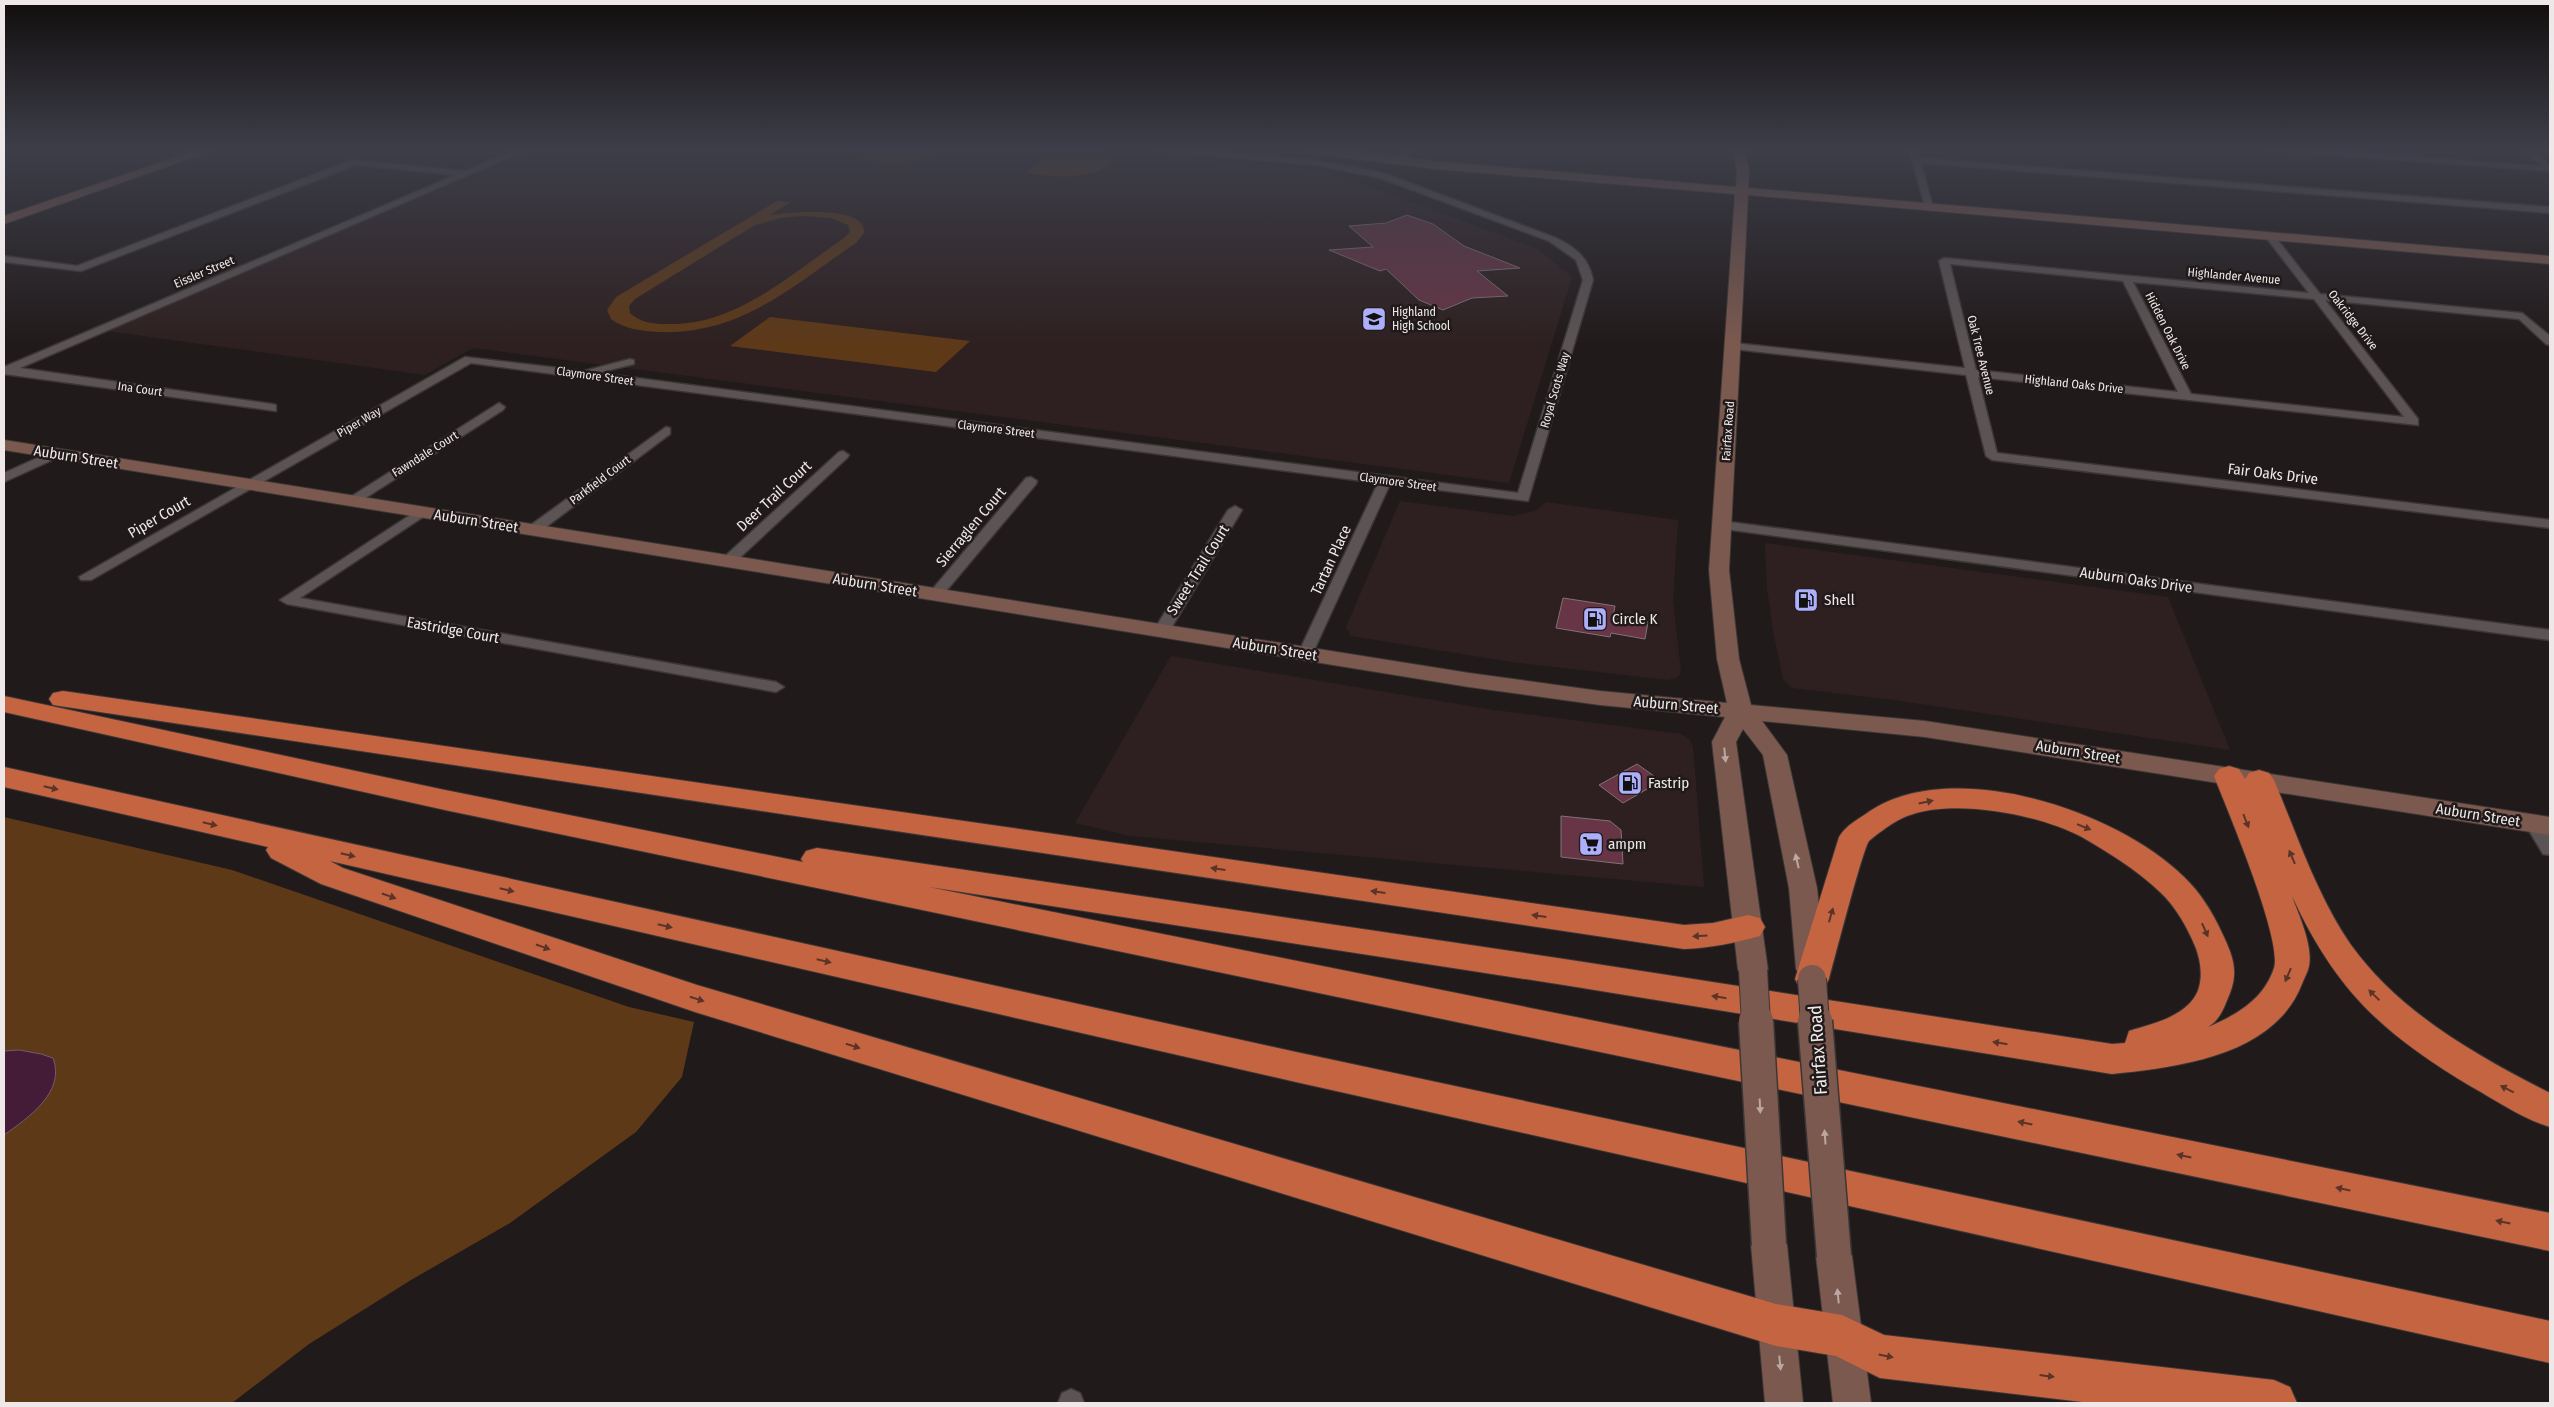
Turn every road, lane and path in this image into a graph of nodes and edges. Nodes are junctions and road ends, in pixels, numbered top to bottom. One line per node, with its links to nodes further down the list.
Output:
1 (19, 215): 7 (main road)
2 (219, 215): 9 (street)
3 (371, 215): 18 (street, Eissler Street)
4 (1484, 215): 34 (street, Royal Scots Way)
5 (1741, 215): 15 (main road, Fairfax Road)
6 (2019, 215): 8 (main road)
7 (4, 220)
8 (2270, 236): 10 (main road); 13 (street, Oakridge Drive)
9 (4, 259)
10 (2550, 260)
11 (1944, 261): 12 (street, Highlander Avenue); 19 (street, Oak Tree Avenue)
12 (2126, 278): 13 (street, Highlander Avenue); 21 (street, Hidden Oak Drive)
13 (2317, 296): 14 (street, Highlander Avenue); 24 (street, Oakridge Drive)
14 (2550, 342)
15 (1734, 346): 19 (street, Highland Oaks Drive); 39 (main road, Fairfax Road)
16 (469, 360): 20 (street, Claymore Street); 33 (street, Piper Way)
17 (630, 362): 20 (street)
18 (6, 370): 23 (street, Ina Court)
19 (1972, 373): 21 (street, Highland Oaks Drive); 29 (street, Oak Tree Avenue)
20 (578, 374): 31 (street, Claymore Street)
21 (2186, 396): 24 (street, Highland Oaks Drive)
22 (499, 407): 35 (street, Fawndale Court)
23 (272, 408)
24 (2414, 422)
25 (666, 431): 40 (street, Parkfield Court)
26 (4, 445): 27 (main road, Auburn Street)
27 (55, 454): 30 (street); 33 (main road, Auburn Street)
28 (843, 455): 41 (street, Deer Trail Court)
29 (1992, 456): 38 (street, Fair Oaks Drive)
30 (4, 478)
31 (1386, 480): 34 (street, Claymore Street); 46 (street, Tartan Place)
32 (1031, 481): 43 (street, Sierraglen Court)
33 (249, 484): 35 (main road, Auburn Street); 42 (street, Piper Court)
34 (1523, 498)
35 (351, 501): 37 (main road, Auburn Street)
36 (1235, 510): 44 (street, Sweet Trail Court)
37 (421, 512): 40 (main road, Auburn Street); 47 (street, Eastridge Court)
38 (2550, 524)
39 (1722, 525): 45 (street, Auburn Oaks Drive); 50 (main road, Fairfax Road)
40 (533, 530): 41 (main road, Auburn Street)
41 (728, 561): 43 (main road, Auburn Street)
42 (86, 577)
43 (936, 594): 44 (main road, Auburn Street)
44 (1162, 630): 46 (main road, Auburn Street)
45 (2550, 635)
46 (1306, 654): 50 (main road, Auburn Street)
47 (776, 687)
48 (4, 689): 57 (highway, one-way to 48)
49 (4, 704): 53 (highway)
50 (1741, 711): 52 (main road, Auburn Street); 57 (main road, one-way to 57); 58 (main road, Fairfax Road, one-way to 50)
51 (4, 777): 55 (highway, one-way to 55)
52 (2244, 778): 54 (main road, Auburn Street); 59 (highway, one-way to 59); 60 (highway, one-way to 52)
53 (445, 800): 59 (highway, one-way to 53); 61 (highway, one-way to 53)
54 (2542, 825): 56 (street)
55 (249, 833): 62 (highway, one-way to 62); 64 (highway, one-way to 64)
56 (2550, 849)
57 (1748, 927): 62 (main road, one-way to 62, bridge)
58 (1812, 979): 59 (highway, one-way to 59); 63 (main road, Fairfax Road, one-way to 58, bridge)
59 (2034, 1048)
60 (2550, 1111)
61 (2550, 1232)
62 (1776, 1325): 63 (highway); 65 (main road, one-way to 65)
63 (1842, 1336): 66 (main road, Fairfax Road); 67 (highway, one-way to 67)
64 (2550, 1342)
65 (1784, 1403)
66 (1852, 1403)
67 (2274, 1403)

